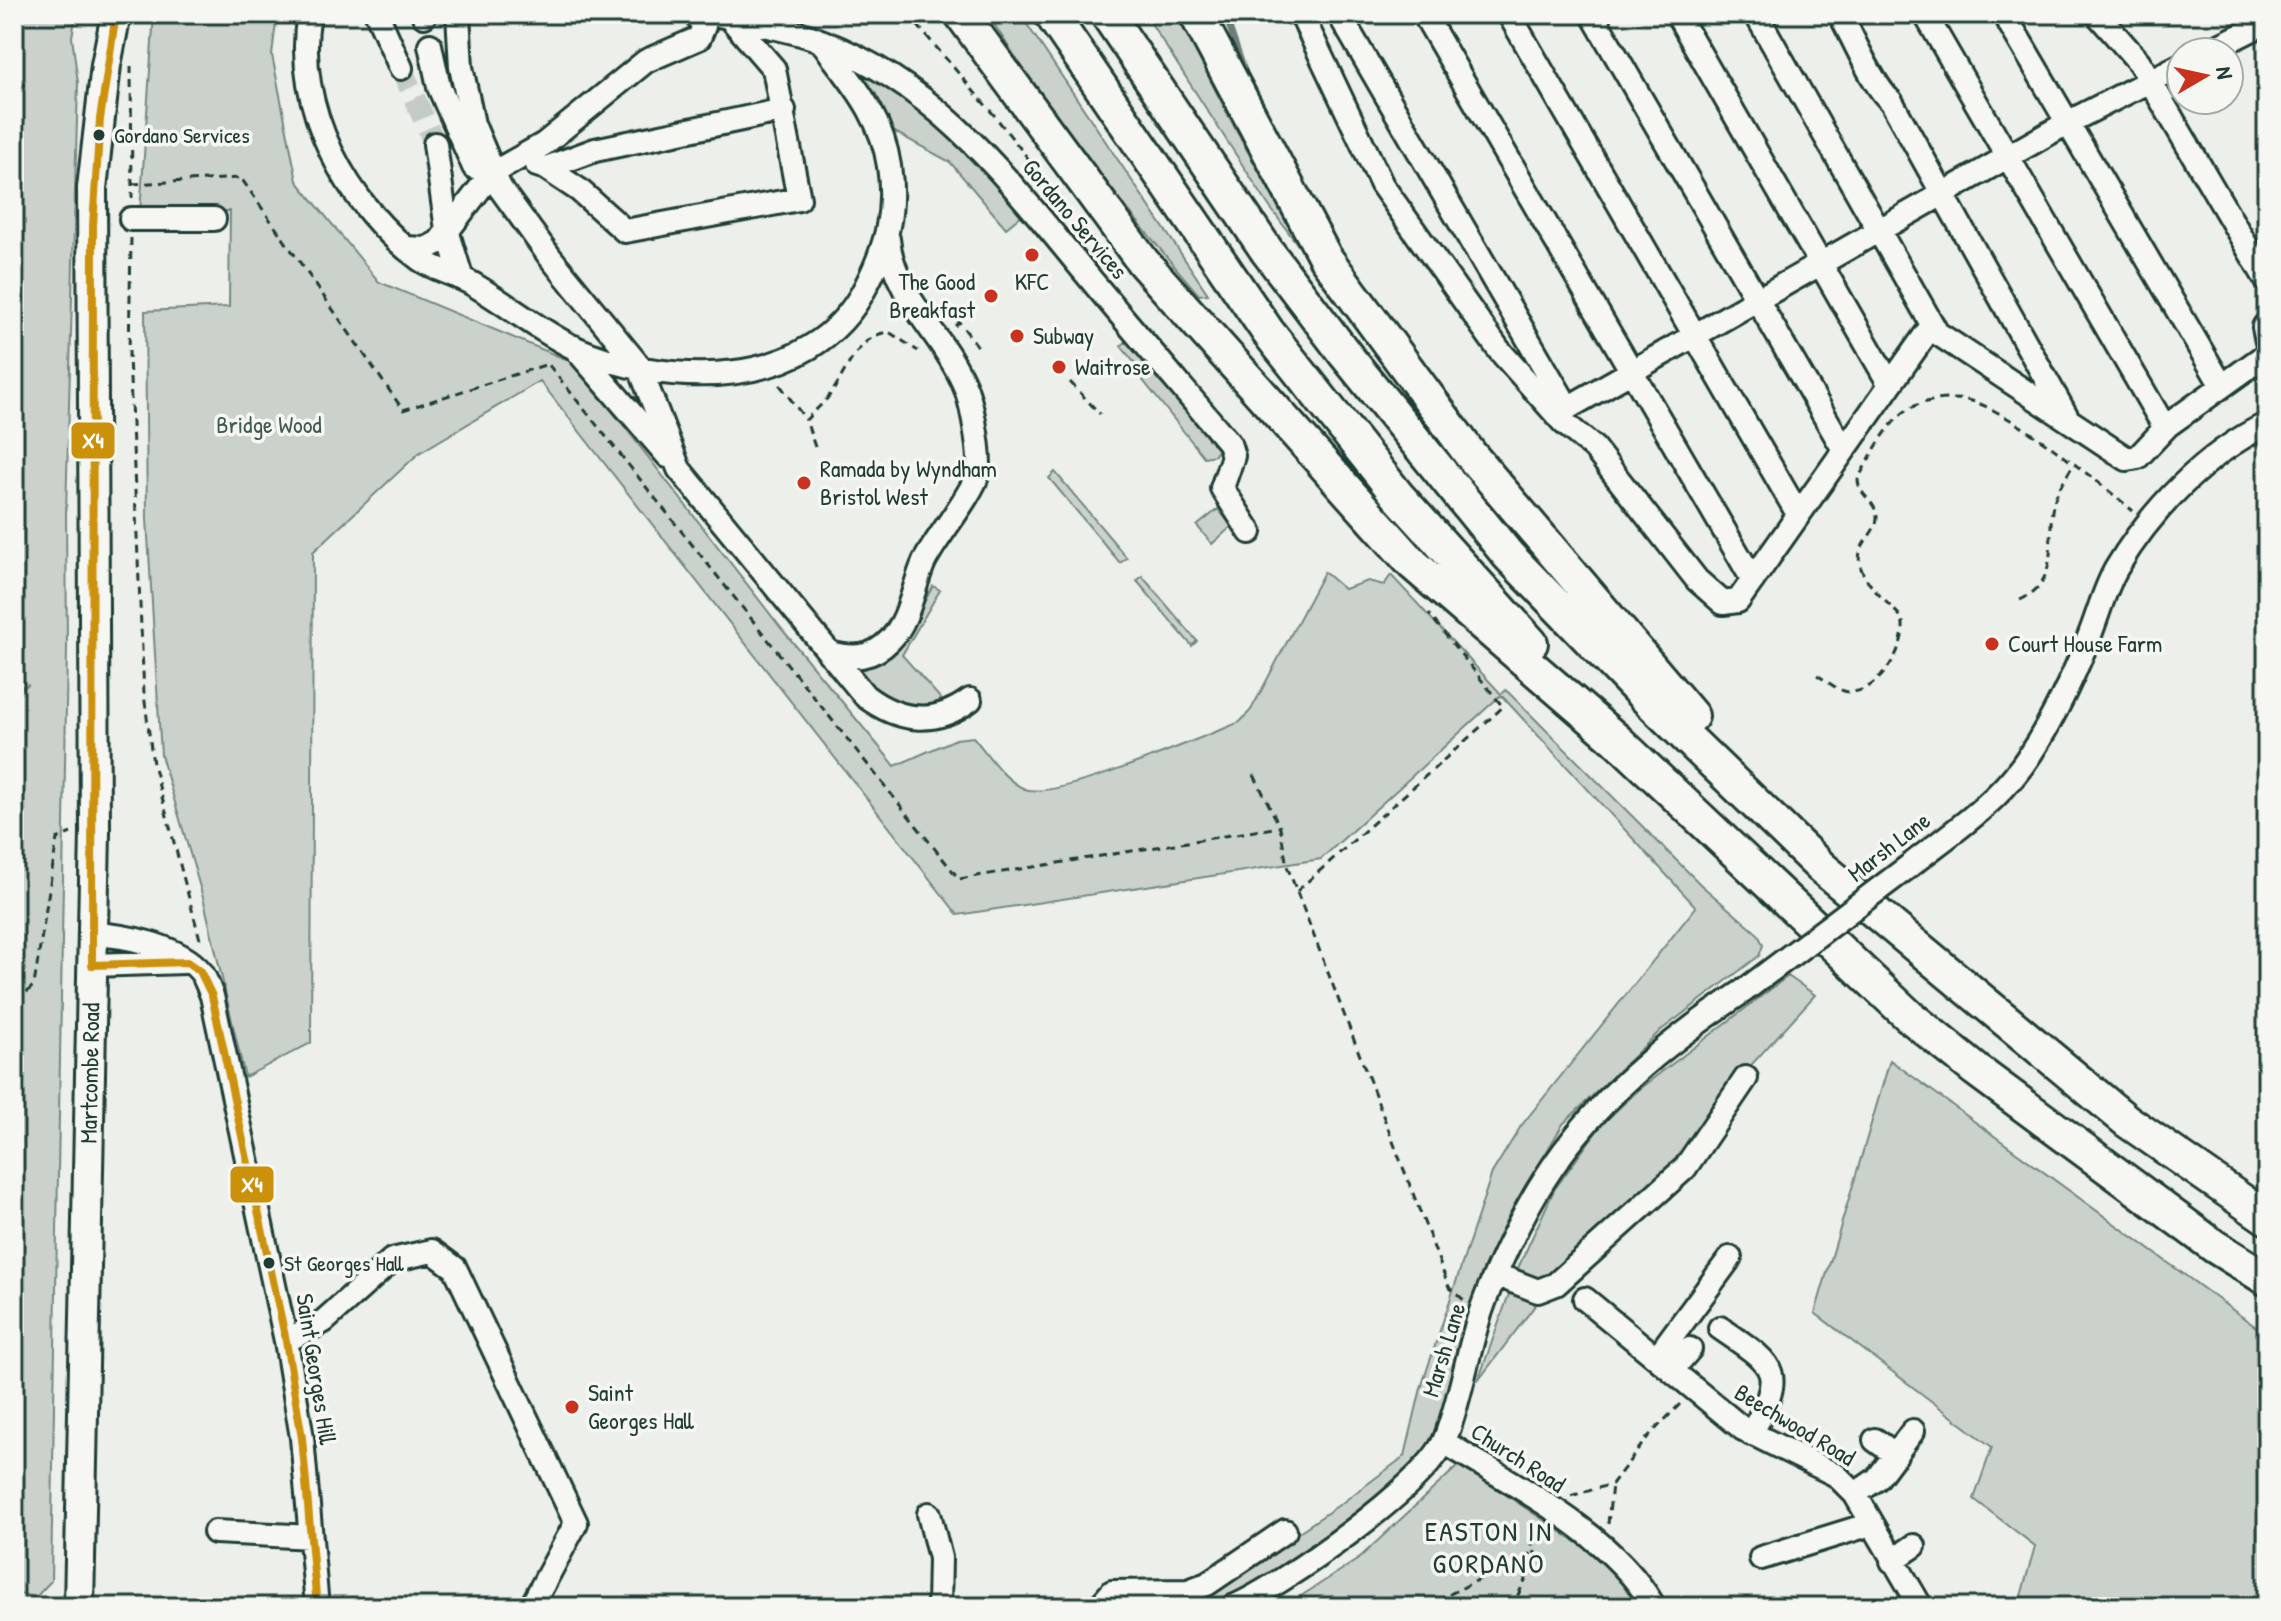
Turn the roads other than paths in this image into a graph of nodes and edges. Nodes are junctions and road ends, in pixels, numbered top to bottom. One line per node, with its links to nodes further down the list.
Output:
1 (116, 14): 70 (main road, Martcombe Road)
2 (309, 14): 42 (street)
3 (377, 14): 26 (street)
4 (458, 14): 35 (street)
5 (695, 14): 33 (street)
6 (961, 14): 68 (highway)
7 (1051, 14): 68 (highway)
8 (1107, 14): 69 (highway)
9 (1196, 14): 69 (highway)
10 (1301, 14): 57 (street)
11 (1339, 14): 57 (street)
12 (1424, 14): 54 (street)
13 (1509, 14): 49 (street)
14 (1592, 14): 46 (street)
15 (1677, 14): 43 (street)
16 (1756, 14): 39 (street)
17 (1840, 14): 36 (street)
18 (1925, 14): 32 (street)
19 (2004, 14): 30 (street)
20 (2097, 14): 28 (street)
21 (723, 16): 24 (street, Gordano Services); 29 (street)
22 (2267, 22): 23 (street)
23 (2239, 36)
24 (820, 41): 41 (street); 64 (street, Gordano Services)
25 (430, 45): 35 (street)
26 (401, 68)
27 (2165, 73): 28 (street)
28 (2150, 80): 30 (street); 45 (street)
29 (784, 110): 34 (street); 34 (street)
30 (2067, 123): 32 (street); 56 (street)
31 (435, 144): 40 (street)
32 (2009, 156): 36 (street); 60 (street)
33 (519, 159): 34 (street); 35 (street)
34 (546, 168)
35 (486, 178): 40 (street); 53 (street)
36 (1944, 193): 39 (street); 58 (street)
37 (131, 219): 38 (street)
38 (214, 219)
39 (1881, 229): 43 (street); 48 (street)
40 (447, 230): 42 (street); 44 (street)
41 (888, 234): 53 (street); 66 (street)
42 (406, 248): 44 (street)
43 (1822, 263): 46 (street); 55 (street)
44 (461, 276): 51 (street)
45 (2267, 281)
46 (1756, 300): 49 (street); 61 (street)
47 (2267, 323): 50 (street)
48 (1937, 333): 55 (street); 58 (street)
49 (1695, 335): 54 (street); 63 (street)
50 (2267, 342)
51 (574, 347): 53 (street); 62 (street)
52 (2267, 354): 56 (street)
53 (639, 366): 62 (street)
54 (1632, 371): 57 (street); 65 (street)
55 (1889, 383): 61 (street)
56 (2222, 386): 60 (street)
57 (1563, 411): 65 (street)
58 (2070, 421): 60 (street)
59 (2267, 424): 76 (street, Marsh Lane, bridge)
60 (2165, 428)
61 (1843, 448): 63 (street)
62 (679, 469): 66 (street)
63 (1798, 514): 65 (street)
64 (1250, 532)
65 (1753, 580)
66 (829, 653): 67 (street)
67 (970, 700)
68 (1618, 741): 77 (highway)
69 (1821, 867): 74 (highway)
70 (92, 934): 71 (main road, Martcombe Road); 72 (street)
71 (92, 965): 72 (street); 97 (main road, Martcombe Road)
72 (193, 966): 80 (street, Saint Georges Hill)
73 (1746, 1078): 76 (street)
74 (2267, 1218)
75 (1730, 1258): 82 (street)
76 (1497, 1275): 86 (street, Marsh Lane)
77 (2267, 1279)
78 (1585, 1299): 82 (street, Beechwood Road)
79 (1720, 1328): 84 (street)
80 (286, 1341): 93 (street, Saint Georges Hill); 99 (street)
81 (1690, 1349): 82 (street)
82 (1660, 1360): 84 (street, Beechwood Road)
83 (1913, 1431): 87 (street, Beechwood Road)
84 (1751, 1434): 88 (street, Beechwood Road)
85 (1875, 1440): 87 (street, Beechwood Road)
86 (1444, 1442): 102 (street, Church Road); 103 (street, Church Road)
87 (1896, 1455): 88 (street, Beechwood Road)
88 (1855, 1494): 90 (street, Beechwood Road)
89 (929, 1514): 100 (street)
90 (1871, 1524): 95 (street); 96 (street, Beechwood Road)
91 (1275, 1531): 101 (street)
92 (215, 1532): 93 (street)
93 (311, 1537): 98 (street, Saint Georges Hill)
94 (1914, 1546): 96 (street)
95 (1761, 1558)
96 (1892, 1561): 104 (street, Beechwood Road)
97 (79, 1607)
98 (317, 1607)
99 (531, 1607)
100 (939, 1607)
101 (1099, 1607)
102 (1233, 1607)
103 (1654, 1607)
104 (1921, 1607)

